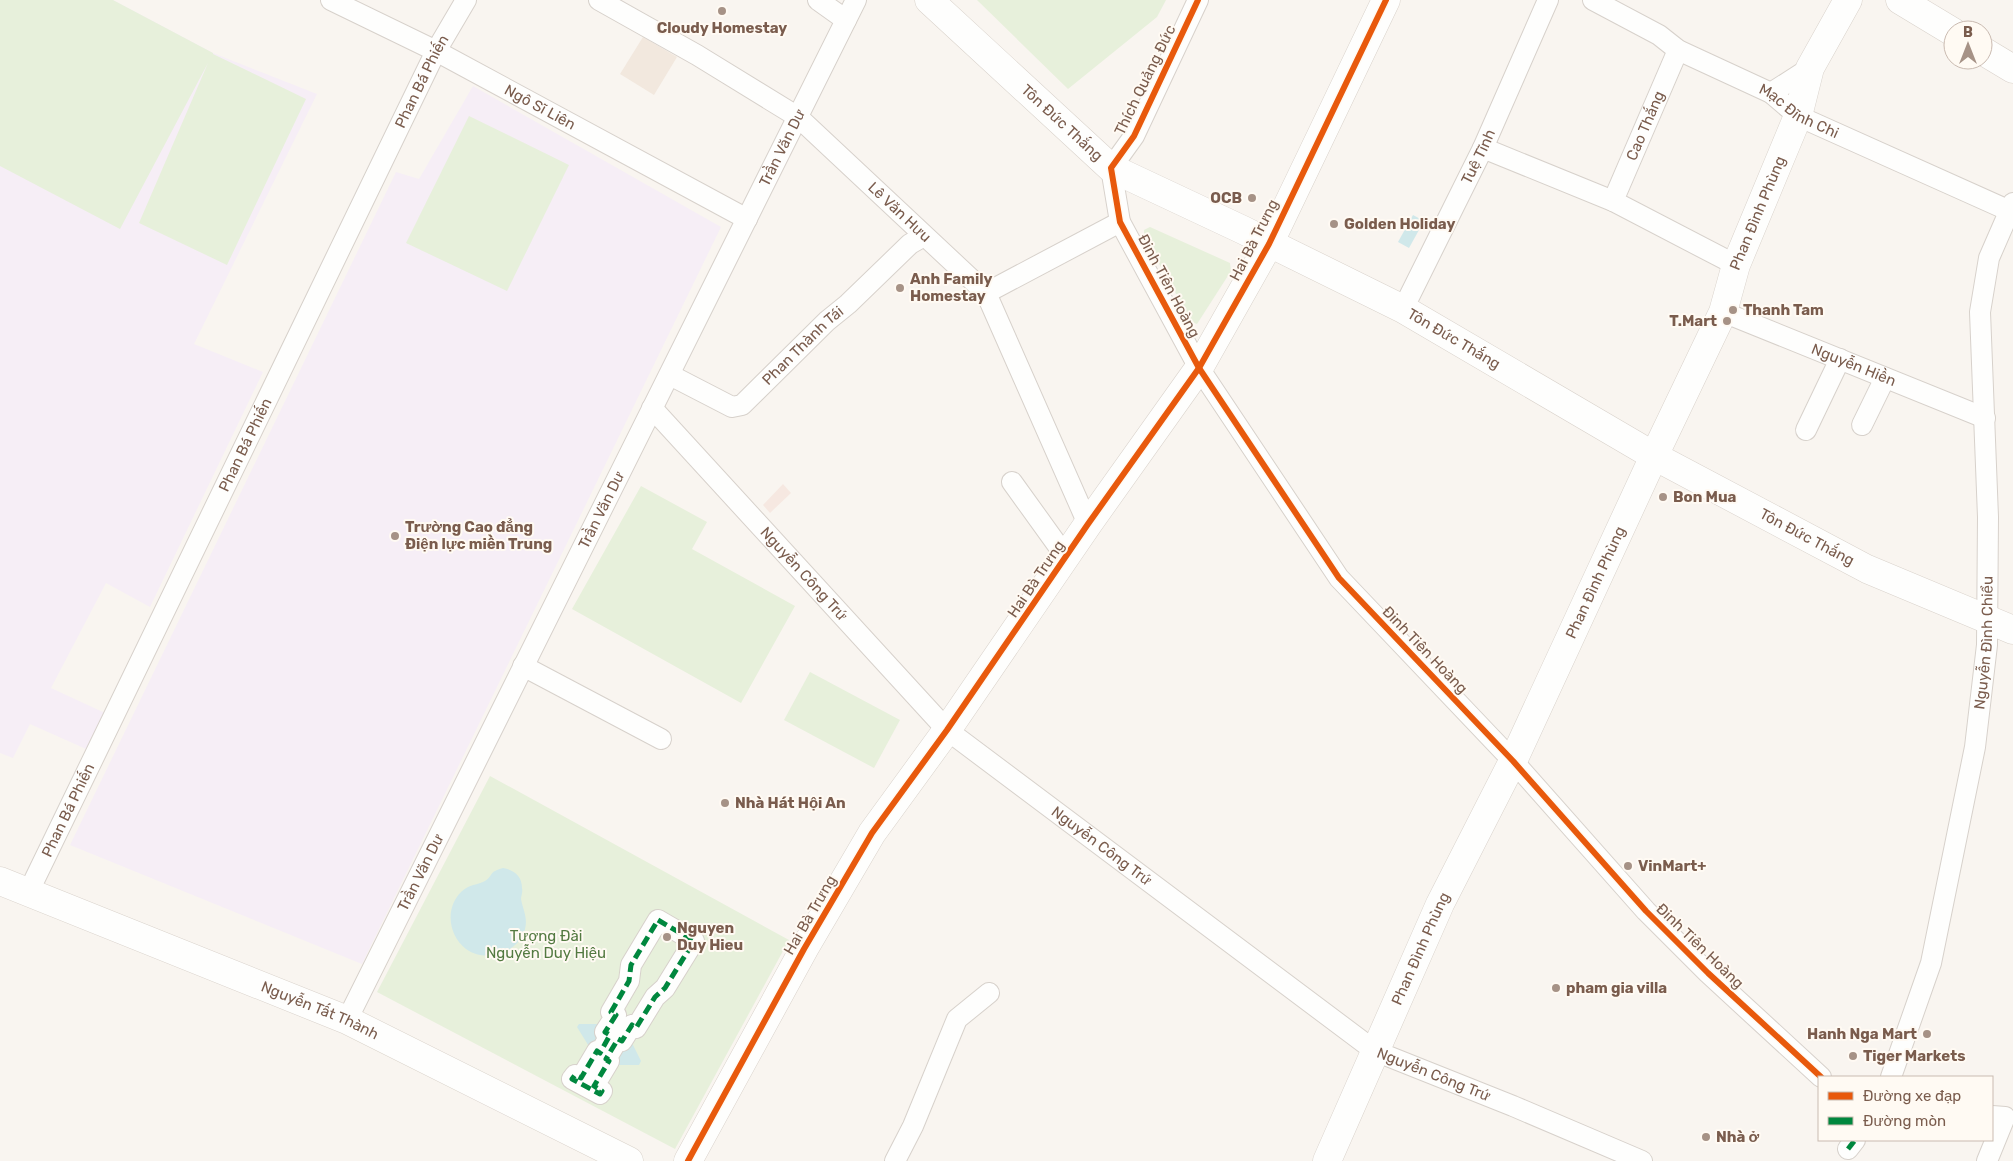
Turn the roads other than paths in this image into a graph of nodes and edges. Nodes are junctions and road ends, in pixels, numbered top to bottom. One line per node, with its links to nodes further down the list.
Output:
1 (331, 0): 16 (street, Ngô Sĩ Liên)
2 (466, 0): 16 (street, Phan Bá Phiến)
3 (598, 0): 22 (street, Lê Văn Hưu)
4 (818, 0): 13 (street)
5 (856, 0): 13 (street, Trần Văn Dư)
6 (930, 0): 24 (street, Tôn Đức Thắng)
7 (1198, 0): 24 (street, Thích Quảng Đức)
8 (1386, 0): 30 (street, Hai Bà Trưng)
9 (1548, 0): 23 (street, Tuệ Tĩnh)
10 (1593, 0): 15 (street, Mạc Đĩnh Chi)
11 (1848, 0): 18 (street, Phan Đình Phùng)
12 (1900, 0): 14 (street)
13 (846, 20): 22 (street, Trần Văn Dư)
14 (1943, 26)
15 (1678, 50): 20 (street, Mạc Đĩnh Chi); 25 (street, Cao Thắng)
16 (436, 51): 27 (street, Ngô Sĩ Liên); 54 (street, Phan Bá Phiến)
17 (1993, 56): 19 (street)
18 (1810, 68): 20 (street); 21 (street, Phan Đình Phùng)
19 (2013, 69)
20 (1770, 93): 21 (street, Mạc Đĩnh Chi)
21 (1798, 116): 26 (street, Mạc Đĩnh Chi); 31 (street, Phan Đình Phùng)
22 (798, 117): 27 (street, Trần Văn Dư); 29 (street, Lê Văn Hưu)
23 (1483, 148): 25 (street); 33 (street, Tuệ Tĩnh)
24 (1111, 168): 28 (street, Đinh Tiên Hoàng); 30 (street, Tôn Đức Thắng)
25 (1613, 202): 31 (street)
26 (2012, 207): 40 (street, Nguyễn Đình Chiểu)
27 (747, 219): 37 (street, Trần Văn Dư)
28 (1120, 222): 32 (street); 36 (street, Đinh Tiên Hoàng)
29 (924, 236): 32 (street, Lê Văn Hưu); 37 (street, Phan Thành Tái)
30 (1269, 244): 33 (street, Tôn Đức Thắng); 36 (street, Hai Bà Trưng)
31 (1736, 265): 34 (street, Phan Đình Phùng)
32 (986, 294): 45 (street, Lê Văn Hưu)
33 (1403, 309): 43 (street, Tôn Đức Thắng)
34 (1723, 312): 35 (street, Nguyễn Hiền); 43 (street, Phan Đình Phùng)
35 (1840, 359): 38 (street, Nguyễn Hiền); 42 (street)
36 (1199, 368): 45 (street, Hai Bà Trưng); 52 (street, Đinh Tiên Hoàng)
37 (670, 375): 39 (street, Trần Văn Dư)
38 (1885, 378): 40 (street, Nguyễn Hiền); 41 (street)
39 (652, 408): 49 (street, Trần Văn Dư); 50 (street, Nguyễn Công Trứ)
40 (1985, 418): 47 (street, Nguyễn Đình Chiểu)
41 (1862, 425)
42 (1806, 430)
43 (1654, 456): 47 (street, Tôn Đức Thắng); 52 (street, Phan Đình Phùng)
44 (1012, 482): 46 (street)
45 (1088, 524): 46 (street, Hai Bà Trưng)
46 (1066, 557): 50 (street, Hai Bà Trưng)
47 (1986, 618): 48 (street, Tôn Đức Thắng); 60 (street, Nguyễn Đình Chiểu)
48 (2013, 630)
49 (523, 666): 51 (street); 56 (street, Trần Văn Dư)
50 (948, 730): 58 (street, Nguyễn Công Trứ); 65 (street, Hai Bà Trưng)
51 (661, 739)
52 (1513, 761): 58 (street, Phan Đình Phùng); 59 (street, Đinh Tiên Hoàng)
53 (0, 881): 54 (street, Nguyễn Tất Thành)
54 (28, 893): 56 (street, Nguyễn Tất Thành)
55 (989, 993): 66 (street)
56 (346, 1020): 64 (street, Nguyễn Tất Thành)
57 (609, 1046): 57 (street)
58 (1375, 1051): 67 (street, Phan Đình Phùng); 68 (street, Nguyễn Công Trứ)
59 (1820, 1076)
60 (1891, 1076)
61 (1998, 1116): 62 (street)
62 (1993, 1136)
63 (1992, 1141): 69 (street)
64 (629, 1161)
65 (688, 1161)
66 (896, 1161)
67 (1327, 1161)
68 (1642, 1161)
69 (1987, 1161)

